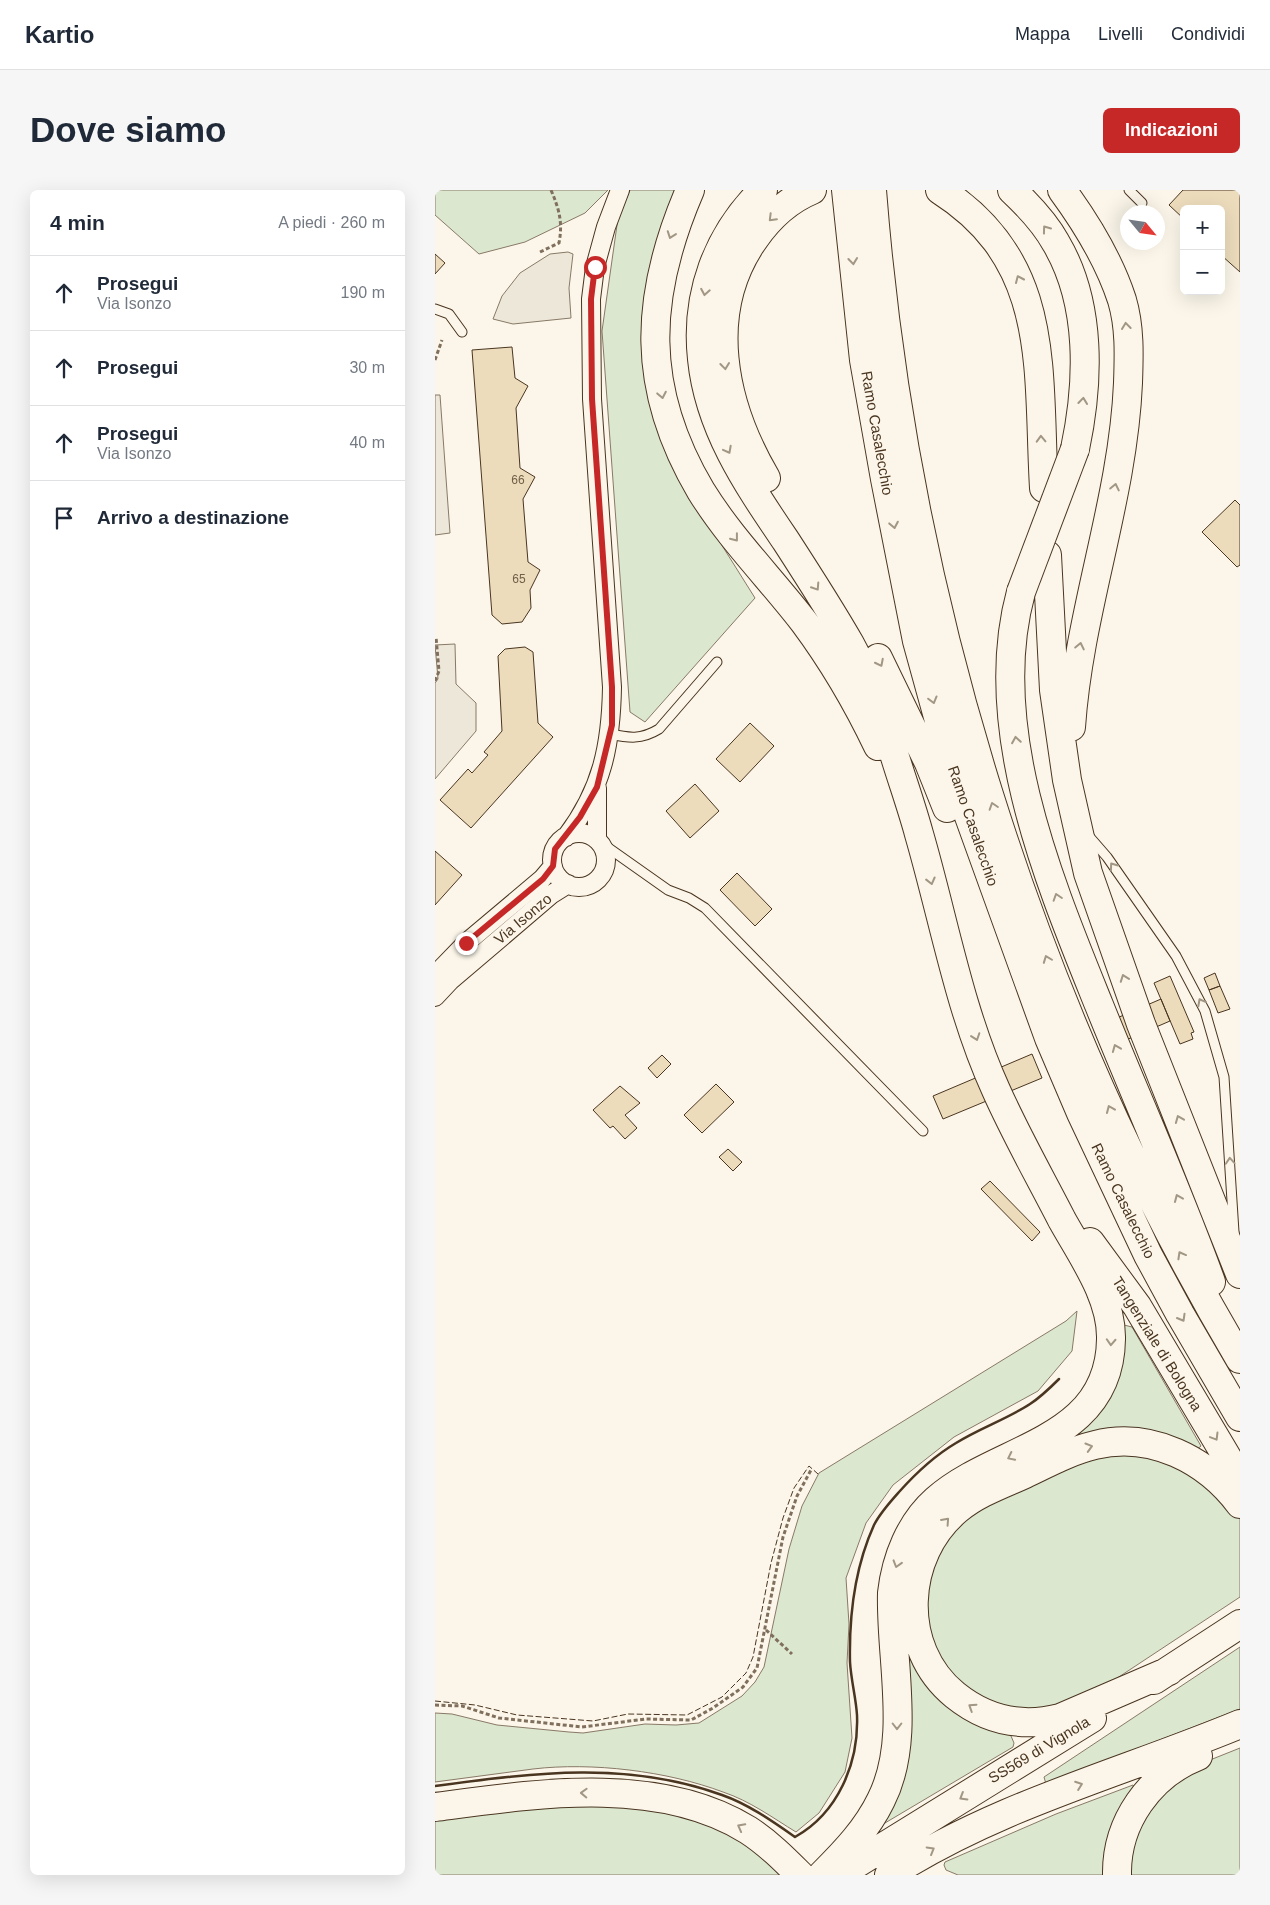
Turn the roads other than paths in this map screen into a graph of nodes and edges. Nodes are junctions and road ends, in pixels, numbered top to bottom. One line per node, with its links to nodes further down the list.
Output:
1 (620, 190): 16 (street)
2 (690, 190): 20 (highway, one-way to 20)
3 (763, 190): 20 (highway, one-way to 20)
4 (812, 190): 27 (highway, one-way to 27)
5 (940, 190): 13 (highway, one-way to 5)
6 (1012, 190): 31 (highway, one-way to 6, bridge)
7 (1062, 190): 17 (highway, one-way to 7)
8 (1129, 190): 10 (lane)
9 (860, 200): 27 (highway, Ramo Casalecchio, one-way to 27); 31 (highway, Ramo Casalecchio, one-way to 9)
10 (1142, 203)
11 (435, 309): 12 (lane)
12 (461, 332)
13 (1044, 488)
14 (1047, 555): 17 (highway)
15 (717, 662): 16 (lane)
16 (609, 734): 18 (street)
17 (1067, 780): 19 (highway)
18 (597, 787): 21 (street); 22 (street)
19 (1076, 821): 30 (highway, one-way to 19); 30 (lane, one-way to 19)
20 (919, 834): 29 (highway, one-way to 29)
21 (566, 836): 22 (street); 23 (street)
22 (598, 841): 24 (street); 28 (lane)
23 (553, 866): 24 (street); 25 (street, Via Isonzo)
24 (568, 884): 26 (street, Via Isonzo)
25 (435, 975)
26 (435, 998)
27 (1049, 1038): 32 (highway, Ramo Casalecchio, one-way to 32)
28 (923, 1131)
29 (1032, 1164): 33 (highway, Tangenziale di Bologna, one-way to 33); 41 (highway, one-way to 41)
30 (1238, 1268)
31 (1240, 1359)
32 (1240, 1417)
33 (1240, 1479)
34 (1240, 1504): 36 (highway, one-way to 34)
35 (1240, 1624): 36 (highway, SS569 di Vignola)
36 (1169, 1670): 42 (highway, SS569 di Vignola, one-way to 42)
37 (1240, 1724): 43 (highway, one-way to 37)
38 (1240, 1734): 44 (highway)
39 (435, 1806): 40 (highway, one-way to 39)
40 (800, 1875)
41 (822, 1875)
42 (838, 1875)
43 (889, 1875)
44 (1117, 1875)

